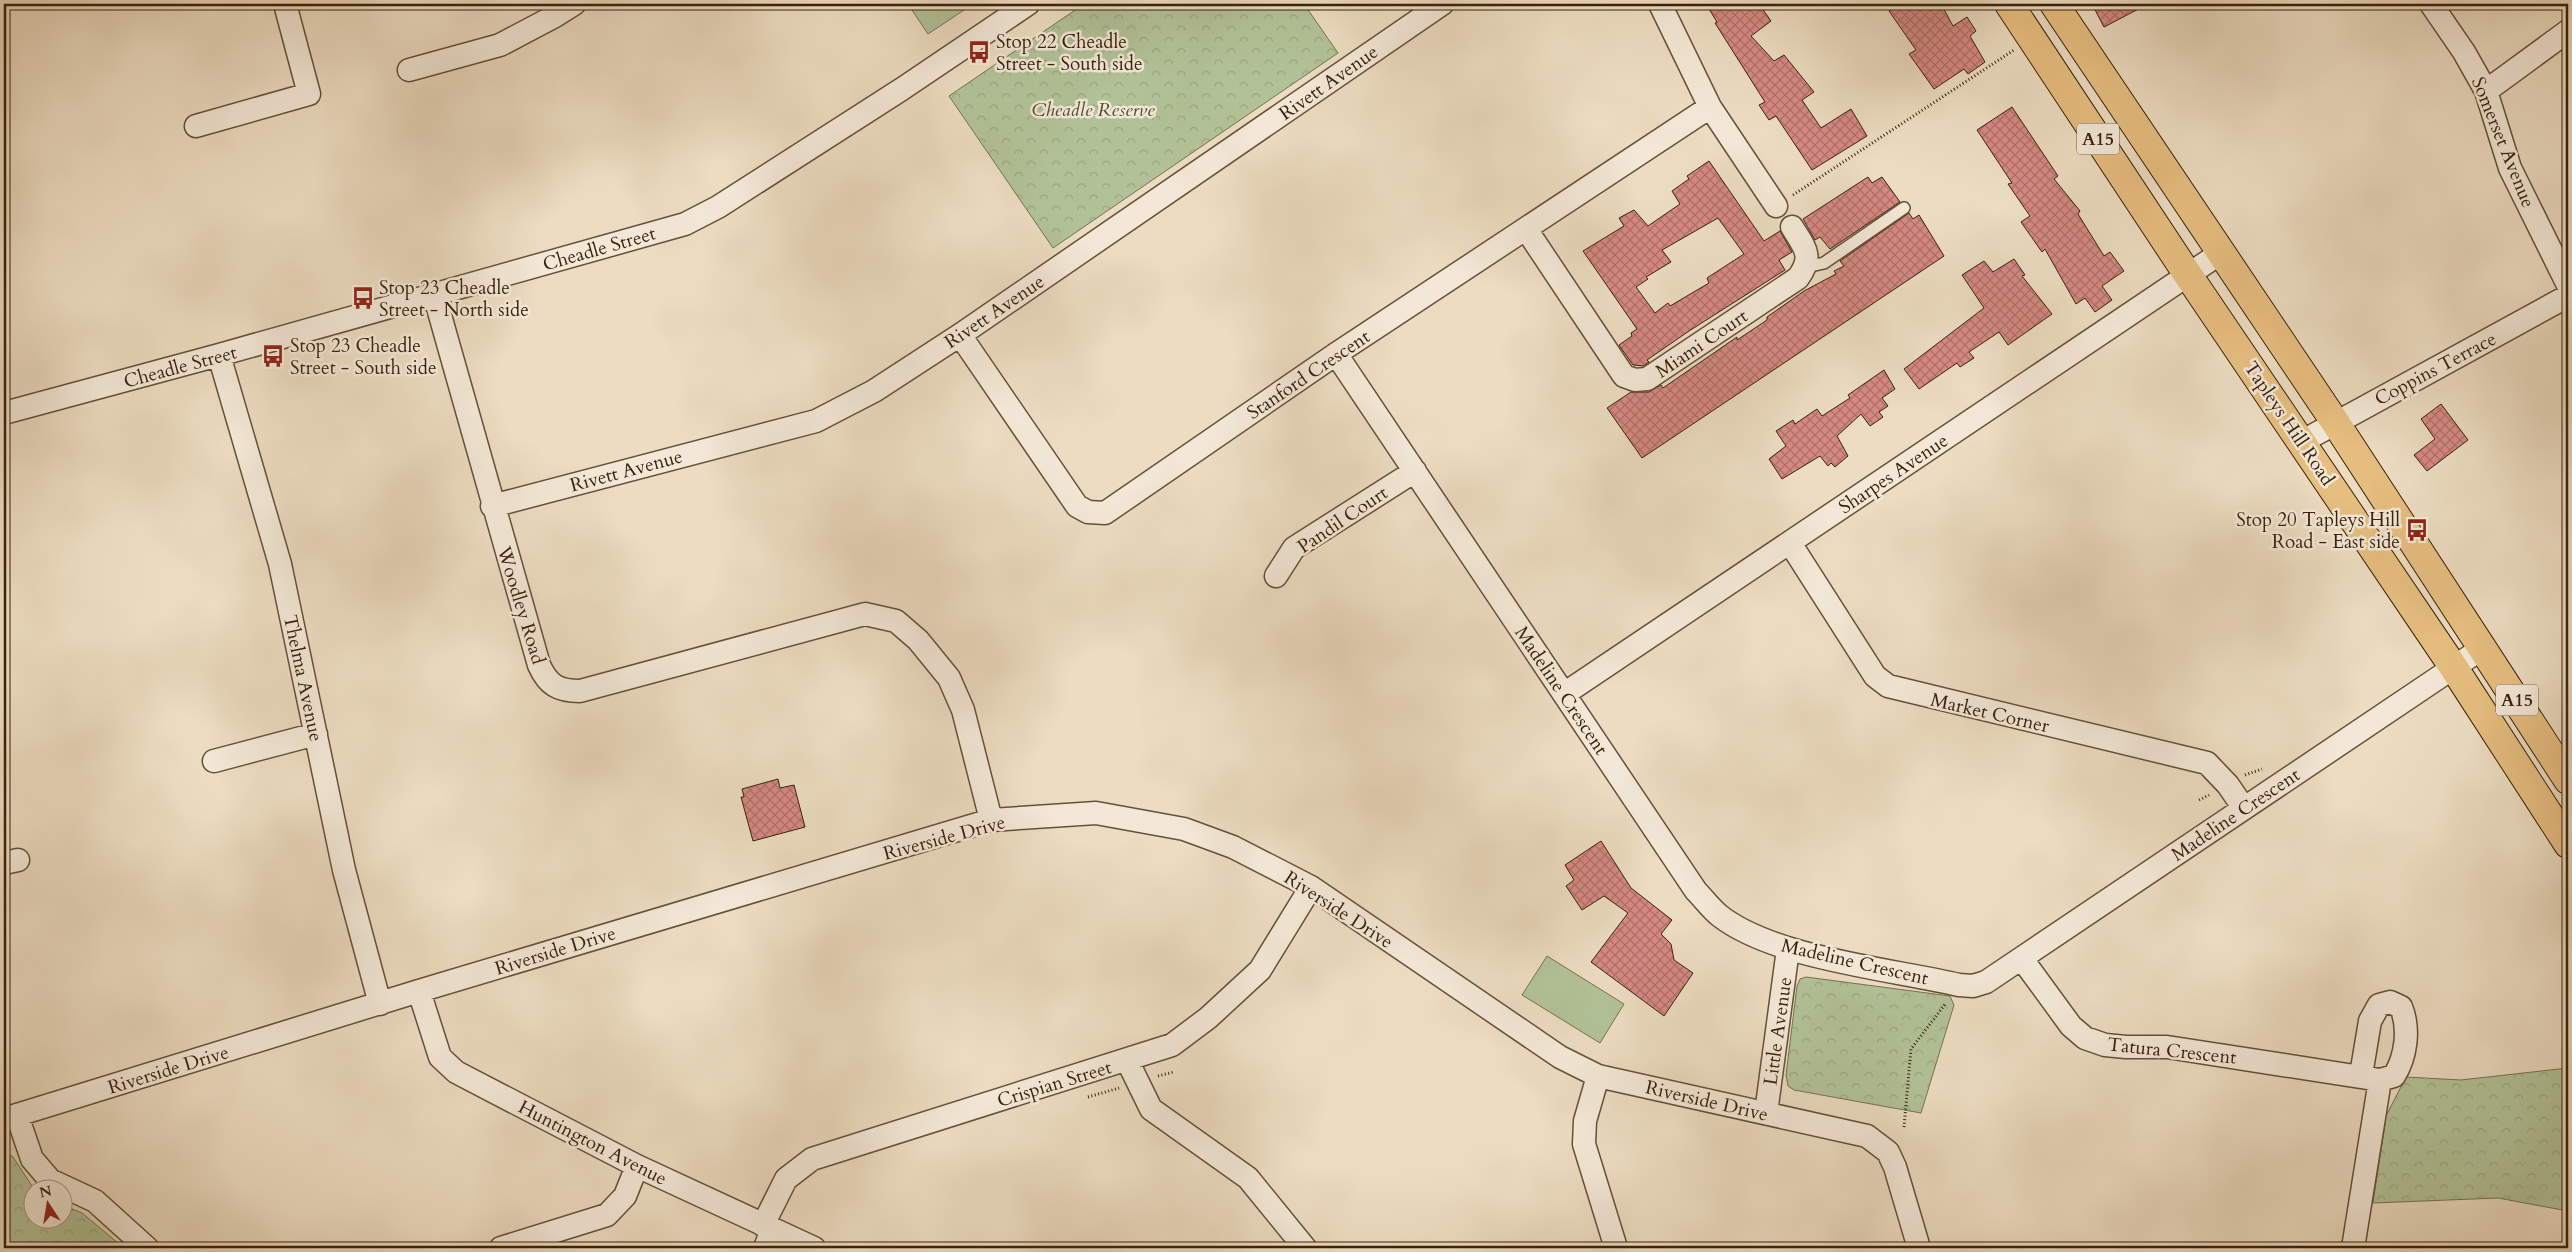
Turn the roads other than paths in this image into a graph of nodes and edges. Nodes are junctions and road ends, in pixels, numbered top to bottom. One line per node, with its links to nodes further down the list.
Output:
1 (286, 4): 13 (street)
2 (574, 4): 10 (street)
3 (1028, 4): 22 (street, Cheadle Street)
4 (1440, 4): 24 (street, Rivett Avenue)
5 (1660, 4): 12 (street)
6 (2009, 4): 20 (main road, Tapleys Hill Road / A15)
7 (2054, 4): 18 (main road, Tapleys Hill Road / A15)
8 (2431, 4): 11 (street, Somerset Avenue)
9 (2568, 31): 11 (street)
10 (410, 70)
11 (2486, 91): 21 (street, Somerset Avenue)
12 (1710, 107): 14 (street); 17 (street, Stanford Crescent)
13 (196, 126)
14 (1776, 206)
15 (1904, 208): 19 (lane)
16 (1792, 228): 19 (street)
17 (1526, 229): 19 (street, Miami Court); 25 (street, Stanford Crescent)
18 (2222, 252): 20 (street, Sharpes Avenue); 28 (main road, Tapleys Hill Road / A15)
19 (1806, 267)
20 (2188, 275): 29 (main road, Tapleys Hill Road / A15); 32 (street, Sharpes Avenue)
21 (2568, 285)
22 (434, 294): 26 (street, Cheadle Street); 31 (street, Woodley Road)
23 (2568, 296): 28 (street, Coppins Terrace)
24 (960, 335): 25 (street, Stanford Crescent); 31 (street, Rivett Avenue)
25 (1336, 354): 30 (street, Madeline Crescent)
26 (219, 355): 27 (street, Cheadle Street); 37 (street, Thelma Avenue)
27 (4, 413)
28 (2335, 422): 29 (street, Coppins Terrace); 34 (main road, Tapleys Hill Road / A15)
29 (2303, 441): 35 (main road, Tapleys Hill Road / A15)
30 (1414, 471): 33 (street, Pandil Court); 36 (street, Madeline Crescent)
31 (492, 506): 41 (street, Woodley Road)
32 (1790, 543): 36 (street, Sharpes Avenue); 40 (street, Market Corner)
33 (1276, 576)
34 (2484, 648): 35 (street, Madeline Crescent); 39 (main road, Tapleys Hill Road / A15)
35 (2454, 668): 40 (street, Madeline Crescent); 42 (main road, Tapleys Hill Road / A15)
36 (1564, 694): 44 (street, Madeline Crescent)
37 (316, 734): 38 (street); 47 (street, Thelma Avenue)
38 (214, 761)
39 (2568, 780)
40 (2243, 807): 45 (street, Madeline Crescent)
41 (991, 820): 43 (street, Riverside Drive); 46 (street, Riverside Drive)
42 (2568, 844)
43 (1311, 887): 48 (street, Crispian Street); 49 (street, Riverside Drive)
44 (1788, 949): 45 (street, Madeline Crescent); 50 (street, Little Avenue)
45 (2022, 959): 60 (street, Tatura Crescent)
46 (419, 991): 47 (street, Riverside Drive); 52 (street, Huntington Avenue)
47 (380, 1004): 51 (street, Riverside Drive)
48 (1127, 1060): 53 (street, Crispian Street); 57 (street)
49 (1598, 1076): 50 (street, Riverside Drive); 58 (street)
50 (1766, 1113): 59 (street, Riverside Drive)
51 (10, 1117): 54 (street)
52 (637, 1166): 53 (street, Huntington Avenue); 55 (street)
53 (767, 1234): 56 (street, Huntington Avenue)
54 (147, 1248)
55 (501, 1248)
56 (814, 1248)
57 (1306, 1248)
58 (1616, 1248)
59 (1919, 1248)
60 (2353, 1248)

